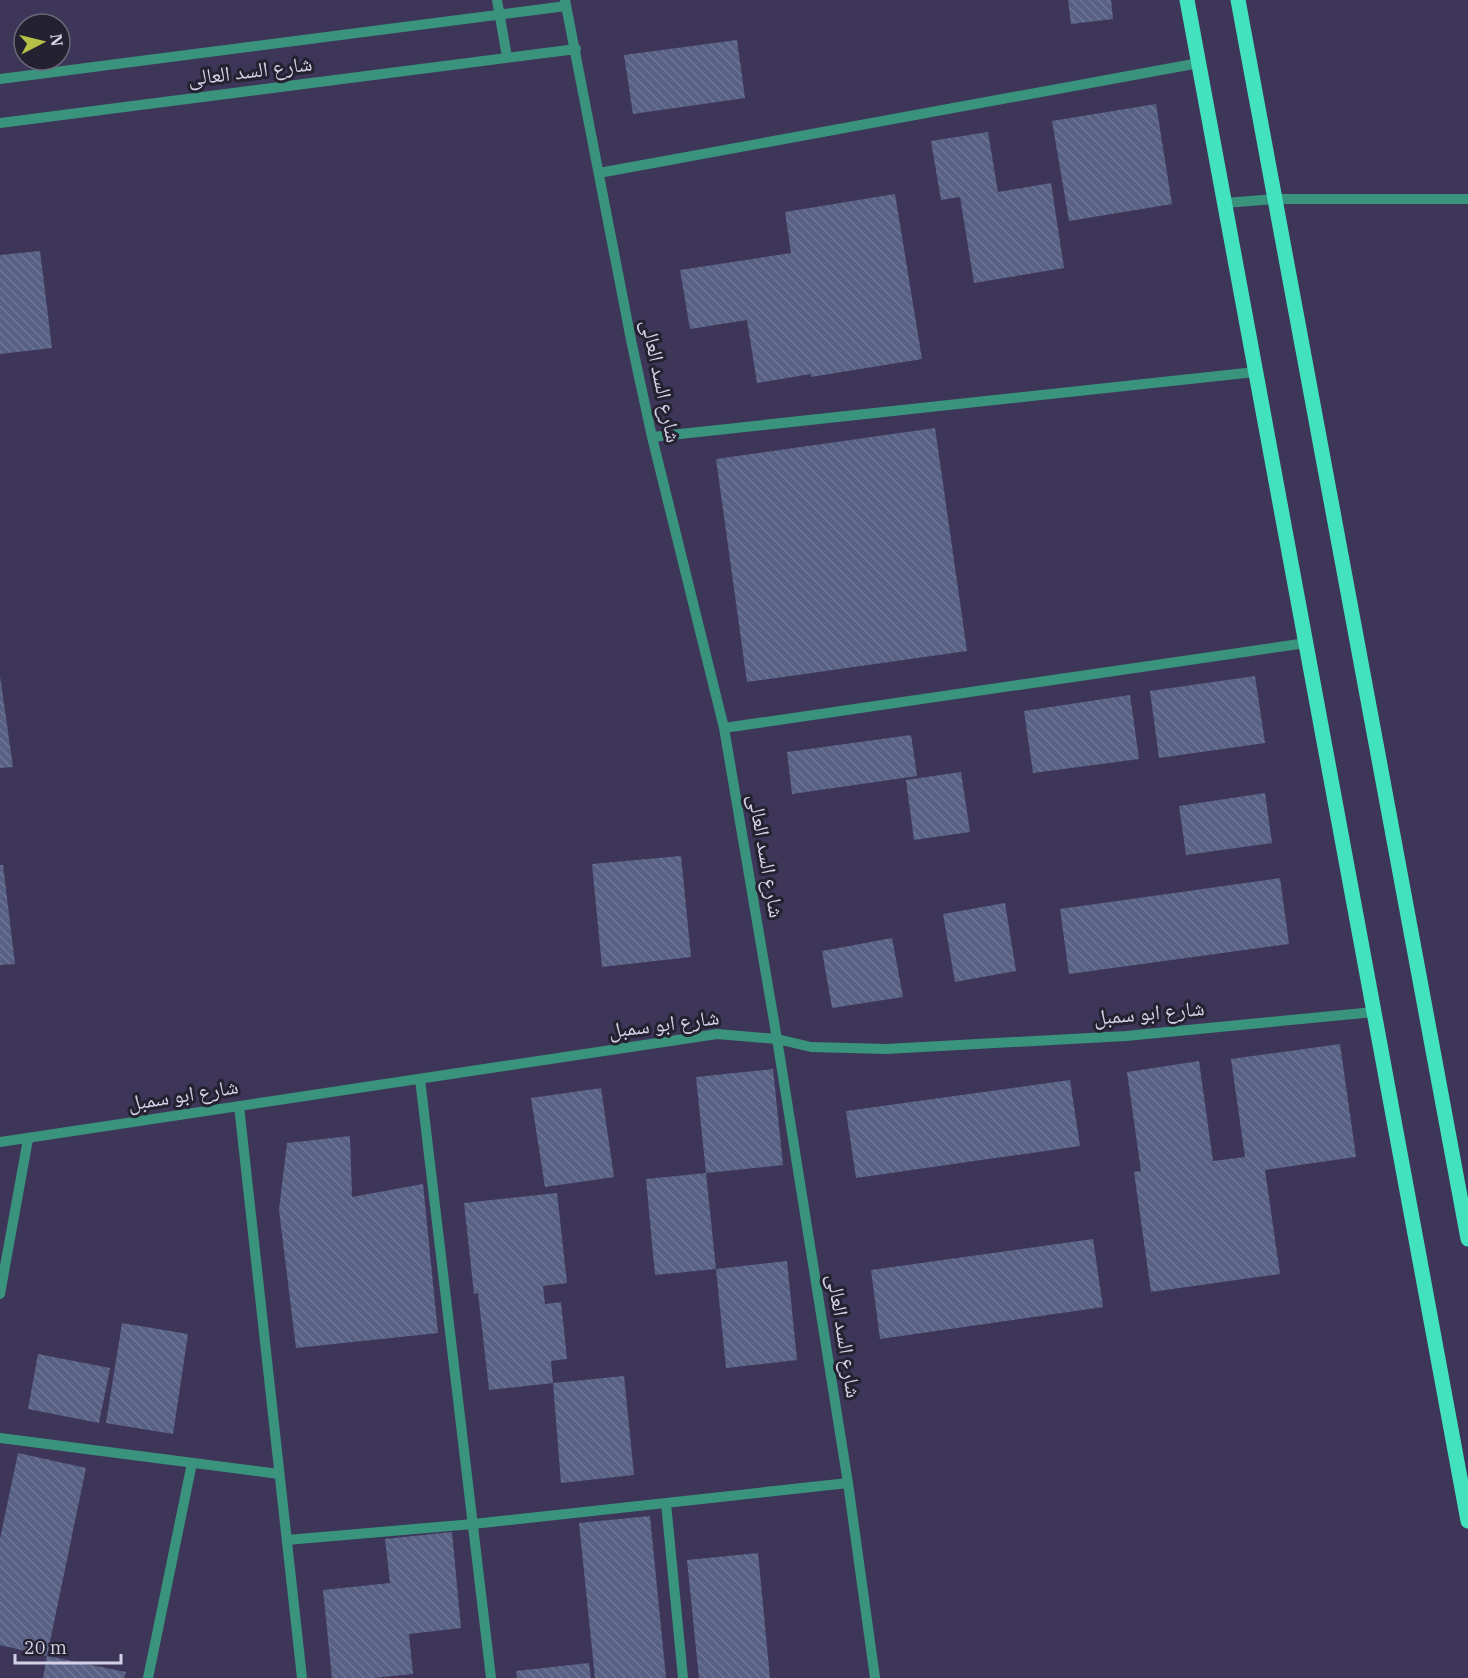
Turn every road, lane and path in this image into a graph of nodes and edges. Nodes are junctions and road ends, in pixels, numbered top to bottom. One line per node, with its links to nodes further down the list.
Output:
1 (497, 0): 5 (street)
2 (1187, 0): 8 (main road)
3 (1238, 0): 12 (main road)
4 (566, 3): 5 (street); 6 (street, شارع السد العالى)
5 (500, 15): 7 (street); 9 (street)
6 (576, 49): 7 (street, شارع السد العالى); 11 (street, شارع السد العالى)
7 (507, 57): 10 (street, شارع السد العالى)
8 (1198, 63): 11 (street); 14 (main road)
9 (0, 79)
10 (0, 123)
11 (599, 173): 16 (street, شارع السد العالى)
12 (1274, 199): 13 (street); 14 (street); 25 (main road)
13 (1468, 199)
14 (1224, 203): 15 (main road)
15 (1255, 372): 16 (street); 17 (main road)
16 (652, 437): 18 (street, شارع السد العالى)
17 (1306, 643): 18 (street); 19 (main road)
18 (724, 728): 20 (street, شارع السد العالى)
19 (1374, 1012): 20 (street, شارع ابو سمبل); 32 (main road)
20 (777, 1039): 21 (street, شارع ابو سمبل); 30 (street, شارع السد العالى)
21 (420, 1079): 22 (street, شارع ابو سمبل); 33 (street)
22 (239, 1106): 23 (street, شارع ابو سمبل); 29 (street)
23 (28, 1139): 24 (street, شارع ابو سمبل); 26 (street)
24 (0, 1142)
25 (1468, 1239)
26 (0, 1294)
27 (0, 1438): 28 (street)
28 (192, 1462): 29 (street); 35 (street)
29 (279, 1474): 34 (street)
30 (848, 1483): 31 (street); 39 (street, شارع السد العالى)
31 (666, 1503): 33 (street); 38 (street)
32 (1468, 1521)
33 (473, 1524): 34 (street); 37 (street)
34 (287, 1540): 36 (street)
35 (148, 1678)
36 (302, 1678)
37 (491, 1678)
38 (683, 1678)
39 (875, 1678)

